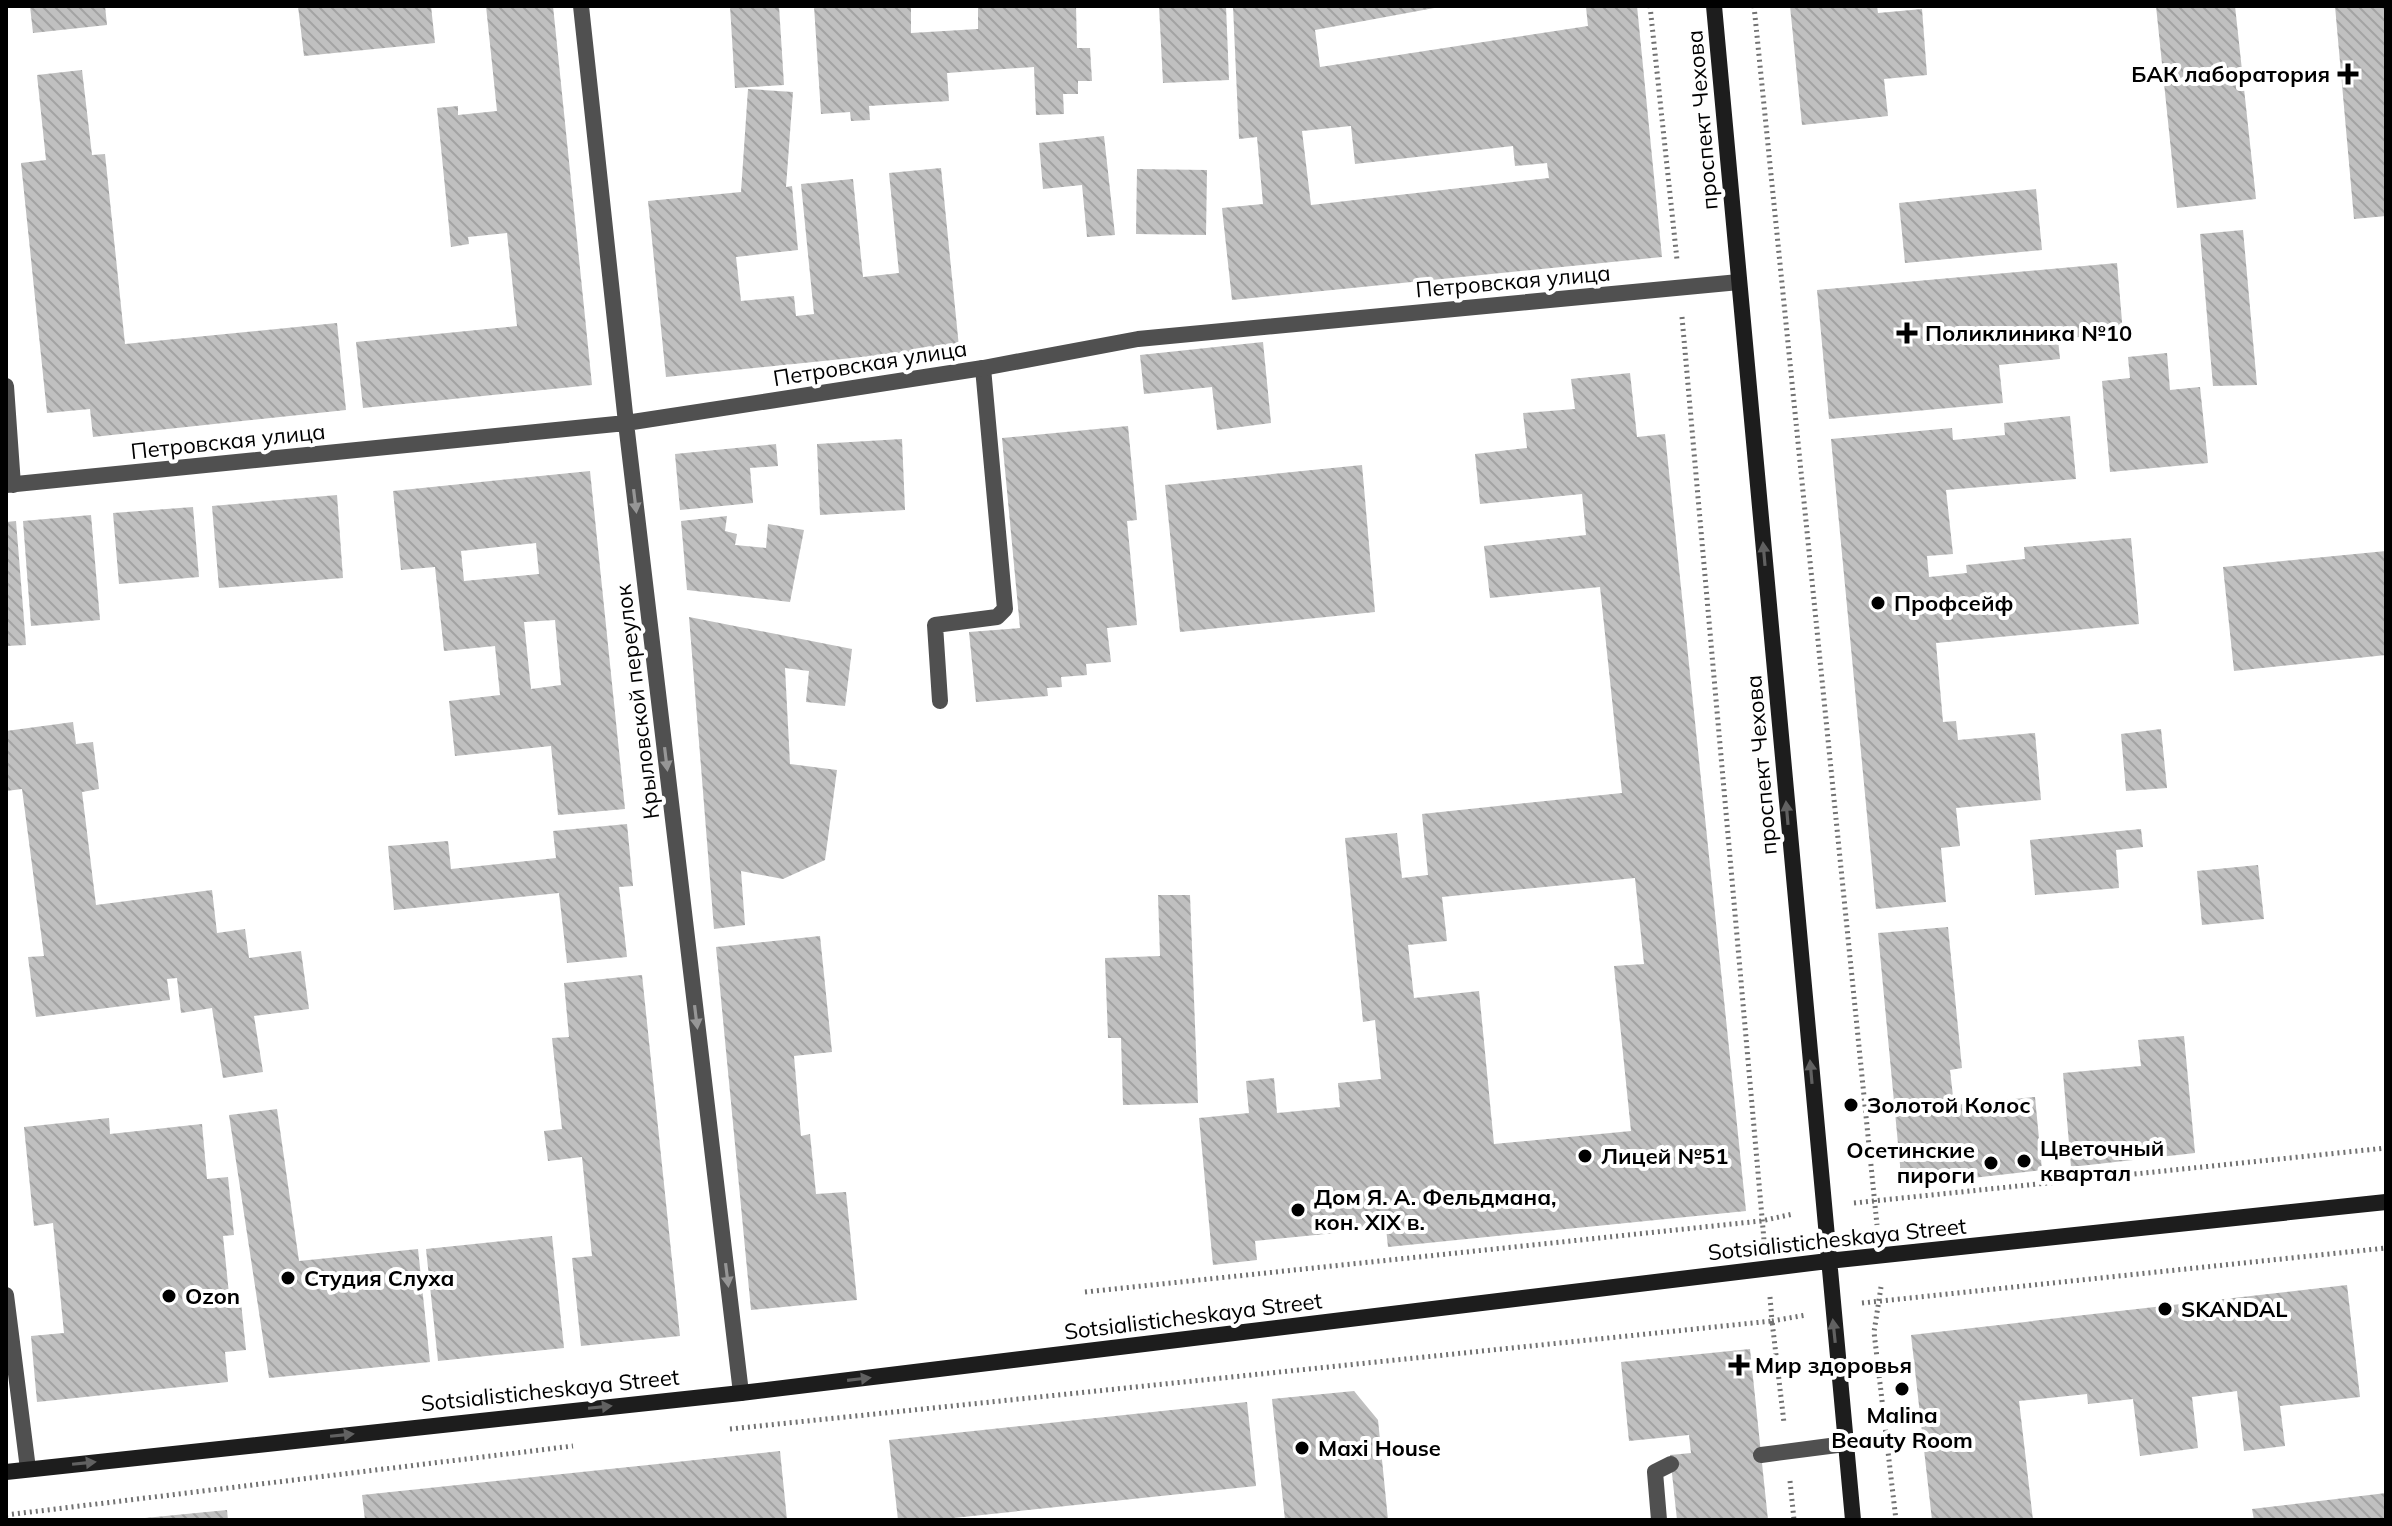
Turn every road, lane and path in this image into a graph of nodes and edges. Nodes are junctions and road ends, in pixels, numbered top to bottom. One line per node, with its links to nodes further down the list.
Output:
1 (581, 6): 9 (street, Крыловской переулок)
2 (1650, 6): 6 (path)
3 (1714, 6): 5 (street, проспект Чехова)
4 (1754, 6): 13 (path)
5 (1739, 282): 6 (street, Петровская улица); 15 (street, проспект Чехова, one-way to 5)
6 (1680, 288): 7 (street, Петровская улица); 16 (path)
7 (983, 368): 9 (street, Петровская улица); 11 (street)
8 (6, 386): 10 (street)
9 (626, 423): 10 (street, Петровская улица); 26 (street, Крыловской переулок, one-way to 26)
10 (9, 485)
11 (940, 701)
12 (2386, 1148): 13 (path)
13 (1875, 1201): 15 (path); 18 (path)
14 (2386, 1202): 18 (street, Sotsialisticheskaya Street)
15 (1823, 1207): 16 (path); 19 (street, проспект Чехова)
16 (1761, 1221): 20 (path); 21 (path)
17 (2386, 1248): 23 (path)
18 (1880, 1256): 19 (street, Sotsialisticheskaya Street); 23 (path)
19 (1828, 1261): 20 (street, Sotsialisticheskaya Street); 24 (street, проспект Чехова)
20 (1767, 1268): 25 (path); 26 (street, Sotsialisticheskaya Street, one-way to 20)
21 (1085, 1292)
22 (6, 1295): 33 (street)
23 (1882, 1299): 24 (path); 39 (path)
24 (1832, 1309): 25 (path); 28 (street, проспект Чехова, one-way to 24)
25 (1772, 1321): 27 (path); 30 (path)
26 (741, 1393): 33 (street, Sotsialisticheskaya Street, one-way to 26)
27 (721, 1430)
28 (1845, 1444): 30 (street); 38 (street, проспект Чехова)
29 (586, 1445): 35 (path)
30 (1787, 1451): 31 (street); 37 (path)
31 (1761, 1455)
32 (1671, 1464): 36 (street)
33 (28, 1469): 34 (street, Sotsialisticheskaya Street)
34 (6, 1472)
35 (6, 1515)
36 (1659, 1520)
37 (1794, 1520)
38 (1853, 1520)
39 (1896, 1520)

